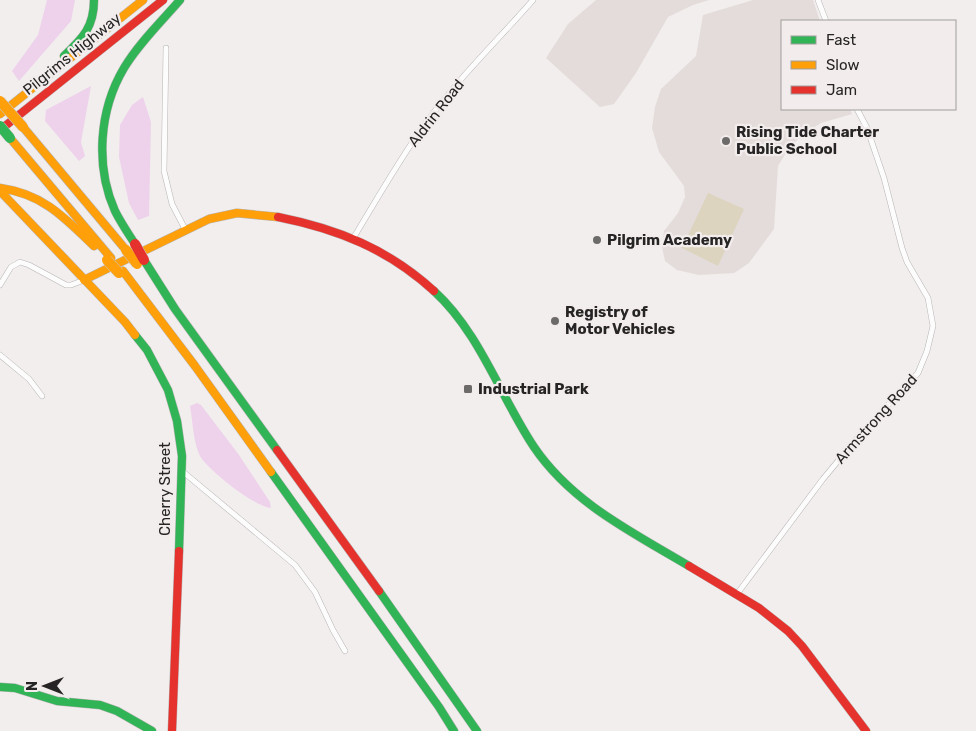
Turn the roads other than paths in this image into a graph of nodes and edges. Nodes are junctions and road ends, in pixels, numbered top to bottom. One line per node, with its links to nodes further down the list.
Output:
1 (94, 0): 9 (main road)
2 (143, 0): 9 (main road, Pilgrims Highway)
3 (163, 0): 14 (main road, Pilgrims Highway)
4 (180, 0): 19 (main road, bridge)
5 (533, 0): 17 (street, Aldrin Road)
6 (818, 0): 7 (street)
7 (826, 20)
8 (166, 48): 16 (street)
9 (47, 76): 12 (main road, Pilgrims Highway)
10 (0, 101): 19 (main road, bridge)
11 (858, 110): 25 (street, Armstrong Road)
12 (0, 114)
13 (0, 126): 18 (main road, bridge)
14 (0, 130)
15 (3, 189): 18 (main road); 20 (main road, Cherry Street)
16 (185, 230): 17 (main road); 20 (main road)
17 (354, 238): 25 (main road)
18 (109, 259): 30 (main road, bridge)
19 (141, 262): 31 (main road)
20 (84, 280): 21 (street); 24 (main road, Cherry Street)
21 (0, 285)
22 (0, 356): 23 (street)
23 (42, 396)
24 (182, 471): 26 (street); 29 (main road, Cherry Street)
25 (737, 594): 32 (main road)
26 (345, 651)
27 (0, 687): 28 (main road)
28 (152, 731)
29 (172, 731)
30 (454, 731)
31 (477, 731)
32 (866, 731)

